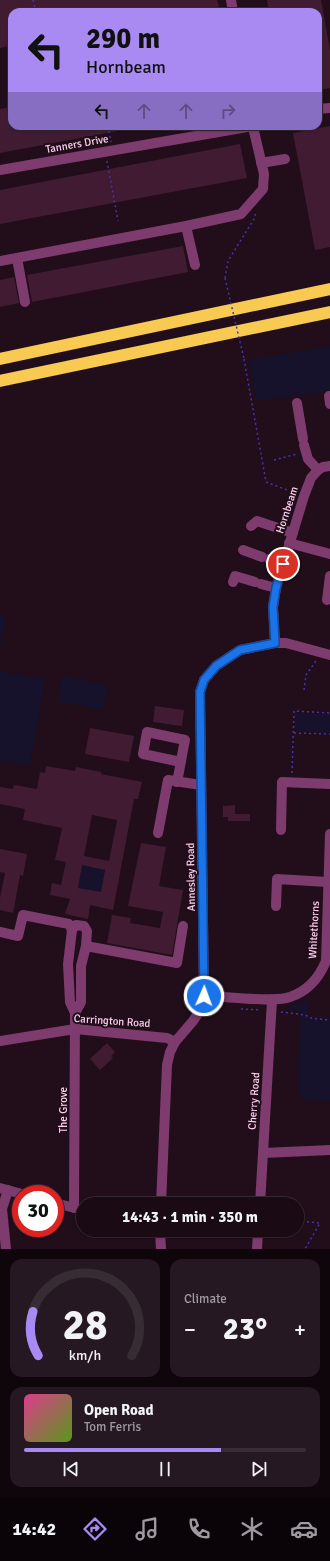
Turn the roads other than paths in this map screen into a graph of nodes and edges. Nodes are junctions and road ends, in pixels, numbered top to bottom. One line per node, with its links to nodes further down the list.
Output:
1 (231, 130): 5 (street, Tanners Drive)
2 (255, 130): 4 (street, Tanners Drive)
3 (285, 159): 4 (street)
4 (261, 163): 6 (street, Tanners Drive)
5 (0, 170)
6 (186, 226): 7 (street, Tanners Drive); 9 (street)
7 (17, 258): 8 (street, Tanners Drive); 11 (street)
8 (0, 261)
9 (195, 265)
10 (330, 289): 13 (highway)
11 (25, 302)
12 (330, 312): 14 (highway)
13 (0, 359)
14 (0, 381)
15 (297, 403): 17 (street)
16 (330, 466): 17 (street)
17 (318, 470): 19 (street, Hornbeam)
18 (251, 526): 19 (street)
19 (293, 533): 20 (street, Hornbeam)
20 (290, 543): 22 (street); 23 (street, Hornbeam)
21 (243, 550): 23 (street)
22 (330, 554)
23 (283, 564): 26 (street, Hornbeam)
24 (330, 576): 27 (street)
25 (233, 582): 26 (street)
26 (276, 588): 28 (street, Hornbeam)
27 (327, 600)
28 (275, 643): 29 (street, Annesley Road); 33 (street, Annesley Road)
29 (326, 654)
30 (181, 762): 31 (street)
31 (177, 782): 33 (street); 35 (street)
32 (330, 784): 34 (street)
33 (202, 785): 44 (street, Annesley Road)
34 (280, 830)
35 (158, 834)
36 (330, 834): 37 (street, Whitethorns)
37 (328, 882): 38 (street); 42 (street, Whitethorns)
38 (276, 906)
39 (184, 926): 43 (street)
40 (72, 930): 41 (street); 43 (street); 46 (street)
41 (0, 932)
42 (328, 941): 45 (street, Whitethorns)
43 (86, 946): 46 (street)
44 (204, 996): 45 (street, Whitethorns); 49 (street, Annesley Road)
45 (272, 1000): 51 (street, Cherry Road)
46 (75, 1013): 47 (street, The Grove)
47 (75, 1029): 48 (street, Carrington Road); 49 (street, Carrington Road); 53 (street, The Grove)
48 (0, 1041)
49 (175, 1042): 54 (street, Annesley Road)
50 (330, 1150): 51 (street)
51 (263, 1153): 55 (street, Cherry Road)
52 (4, 1189): 60 (street)
53 (79, 1197)
54 (161, 1197)
55 (260, 1197)
56 (64, 1205): 57 (street)
57 (76, 1208)
58 (160, 1237): 61 (street)
59 (258, 1237): 62 (street)
60 (6, 1249)
61 (161, 1249)
62 (257, 1249)

